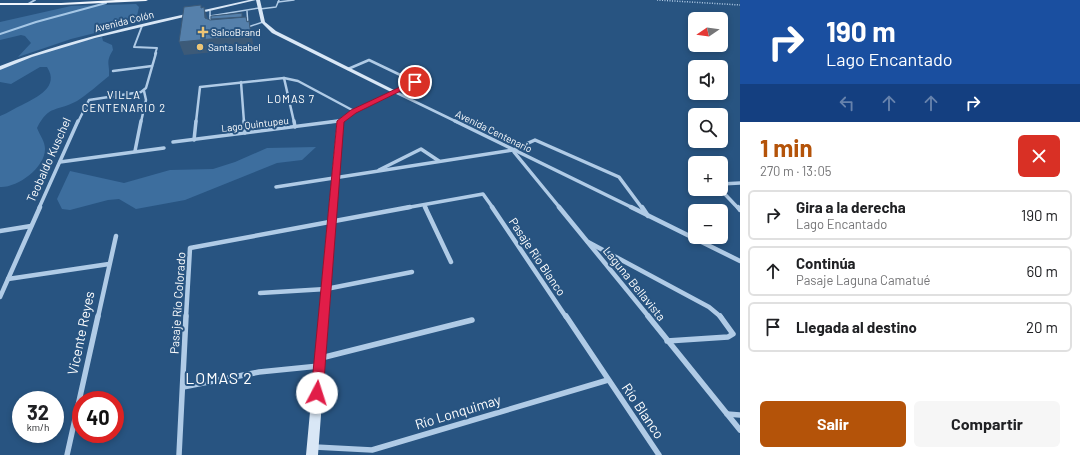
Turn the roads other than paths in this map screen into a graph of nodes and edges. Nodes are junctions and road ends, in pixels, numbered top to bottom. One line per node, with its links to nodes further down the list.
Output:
1 (34, 0): 8 (street)
2 (146, 0): 8 (main road)
3 (254, 0): 11 (street, Avenida Colón)
4 (258, 0): 9 (street)
5 (294, 0): 6 (lane)
6 (279, 1): 9 (lane)
7 (0, 4): 8 (main road)
8 (28, 4)
9 (259, 9): 10 (lane); 12 (street)
10 (247, 11): 11 (lane); 14 (lane)
11 (210, 13): 13 (street, Avenida Colón); 16 (lane)
12 (263, 22): 14 (lane); 19 (street, Avenida Centenario)
13 (142, 26): 17 (street); 18 (street, Avenida Colón)
14 (248, 27): 15 (lane)
15 (241, 28)
16 (210, 29)
17 (152, 66): 20 (street); 23 (street)
18 (0, 68)
19 (348, 69): 24 (street, Avenida Centenario); 24 (street)
20 (113, 71)
21 (284, 78): 22 (street); 25 (street); 27 (street)
22 (241, 82): 28 (street); 29 (street)
23 (144, 91): 33 (street); 35 (street, Teobaldo Kuschel)
24 (395, 92): 25 (street); 32 (street, Avenida Centenario)
25 (354, 112): 26 (street)
26 (340, 121): 27 (street, Lago Quintupeu); 37 (street)
27 (296, 127): 28 (street, Lago Quintupeu)
28 (245, 133): 29 (street, Lago Quintupeu)
29 (194, 140): 30 (street, Lago Quintupeu)
30 (172, 142)
31 (164, 148): 33 (street)
32 (513, 150): 34 (street); 44 (street, Avenida Centenario); 44 (street); 49 (street, Laguna Bellavista)
33 (135, 151): 35 (street)
34 (440, 161): 36 (street); 36 (street)
35 (60, 162): 46 (street, Teobaldo Kuschel)
36 (374, 172): 37 (street)
37 (336, 178): 40 (street); 45 (street)
38 (740, 183): 39 (street)
39 (728, 184)
40 (276, 187)
41 (727, 196): 43 (street)
42 (424, 205): 45 (street); 51 (street); 61 (street, Pasaje Río Blanco)
43 (740, 210)
44 (648, 216): 50 (street, Avenida Centenario)
45 (332, 222): 55 (street); 62 (street, Pasaje Río Colorado)
46 (31, 226): 47 (street); 54 (street, Teobaldo Kuschel)
47 (0, 231)
48 (116, 236): 52 (street, Vicente Reyes)
49 (586, 241): 59 (street, Laguna Bellavista); 59 (street)
50 (740, 261)
51 (451, 262)
52 (109, 264): 54 (street); 67 (street, Vicente Reyes)
53 (412, 272): 55 (street)
54 (8, 279): 57 (street, Teobaldo Kuschel)
55 (326, 289): 56 (street); 60 (street)
56 (260, 293)
57 (0, 298)
58 (472, 320): 60 (street)
59 (667, 341): 63 (street, Laguna Bellavista)
60 (320, 362): 62 (street); 66 (street)
61 (608, 380): 66 (street, Río Lonquimay); 69 (street, Río Blanco)
62 (183, 387): 68 (street, Pasaje Río Colorado)
63 (727, 414): 64 (street); 65 (street, Laguna Bellavista)
64 (740, 415)
65 (740, 430)
66 (312, 451)
67 (67, 455)
68 (179, 455)
69 (659, 455)

